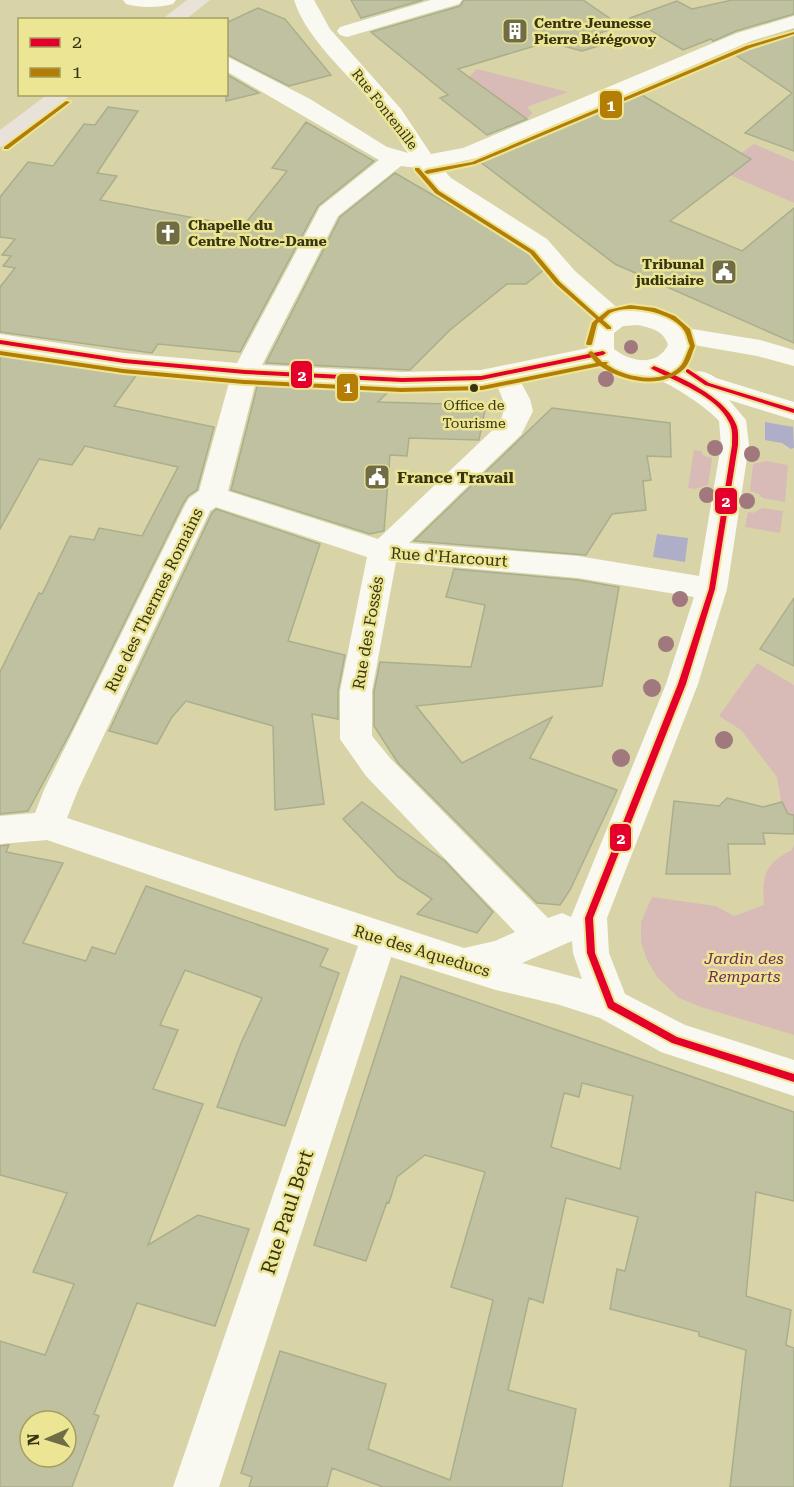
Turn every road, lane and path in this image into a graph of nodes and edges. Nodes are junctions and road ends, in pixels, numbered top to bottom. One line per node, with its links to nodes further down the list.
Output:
1 (113, 0): 7 (street)
2 (133, 0): 3 (street)
3 (166, 0)
4 (200, 0): 8 (main road)
5 (304, 0): 13 (street, Rue Fontenille)
6 (452, 0): 13 (street)
7 (124, 18)
8 (174, 18)
9 (794, 22): 17 (street)
10 (228, 63): 16 (street)
11 (53, 96): 14 (main road)
12 (59, 96): 15 (main road)
13 (393, 114): 17 (street, Rue Fontenille)
14 (0, 129)
15 (0, 140)
16 (397, 159): 17 (street); 23 (street, Rue des Thermes Romains)
17 (425, 162): 18 (street, Rue Fontenille)
18 (616, 320): 20 (street); 21 (street)
19 (0, 342): 23 (street)
20 (603, 353): 21 (street); 24 (street)
21 (669, 354): 22 (street); 25 (street); 27 (street)
22 (794, 358)
23 (245, 372): 24 (street); 28 (street, Rue des Thermes Romains)
24 (503, 374): 29 (street)
25 (764, 403): 26 (street); 27 (street)
26 (794, 411)
27 (730, 416): 30 (street)
28 (212, 496): 29 (street, Rue d'Harcourt); 31 (street, Rue des Thermes Romains)
29 (383, 551): 30 (street, Rue d'Harcourt); 34 (street, Rue des Fossés)
30 (712, 589): 33 (street)
31 (47, 826): 32 (street); 35 (street, Rue des Aqueducs)
32 (0, 830)
33 (589, 918): 34 (street); 37 (street)
34 (543, 937): 36 (street)
35 (379, 938): 36 (street, Rue des Aqueducs); 39 (street, Rue Paul Bert)
36 (462, 964): 37 (street, Rue des Aqueducs)
37 (611, 1005): 38 (street, Rue des Aqueducs)
38 (794, 1078)
39 (196, 1487)

